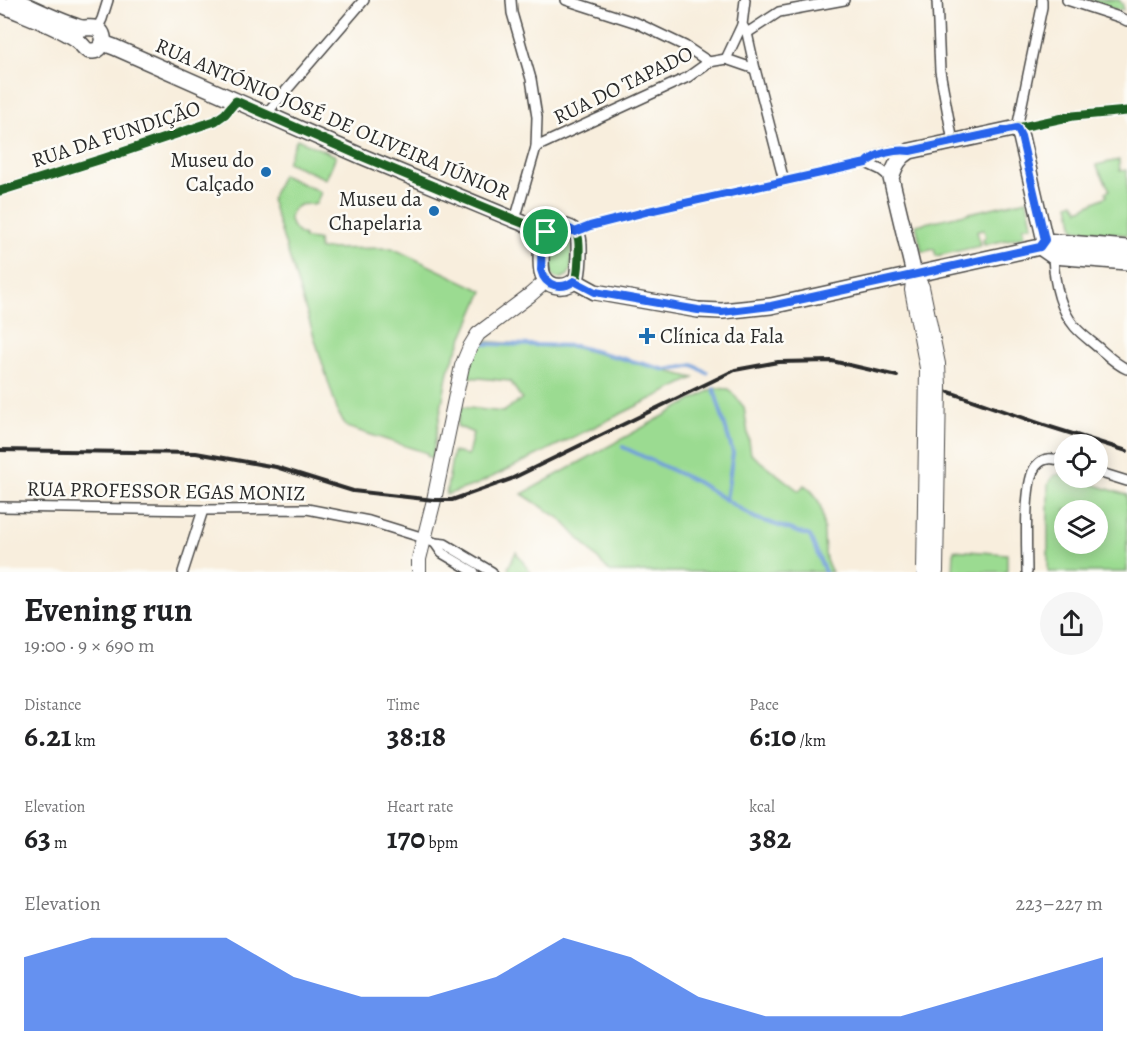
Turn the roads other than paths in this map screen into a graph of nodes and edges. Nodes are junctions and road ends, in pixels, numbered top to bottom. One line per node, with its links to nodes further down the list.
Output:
1 (14, 0): 14 (main road, RUA ANTÓNIO JOSÉ DE OLIVEIRA JÚNIOR)
2 (108, 0): 14 (street)
3 (363, 0): 20 (street)
4 (511, 0): 23 (street)
5 (566, 0): 16 (street)
6 (745, 0): 13 (street)
7 (844, 0): 13 (street)
8 (937, 0): 22 (street)
9 (1042, 0): 21 (street)
10 (1067, 0): 12 (street)
11 (0, 4): 14 (main road, RUA ANTÓNIO JOSÉ DE OLIVEIRA JÚNIOR)
12 (1127, 21)
13 (745, 29): 15 (street); 17 (street)
14 (91, 36): 18 (main road, RUA ANTÓNIO JOSÉ DE OLIVEIRA JÚNIOR)
15 (726, 60): 16 (street, RUA DO TAPADO); 17 (street)
16 (709, 62): 23 (street, RUA DO TAPADO)
17 (755, 69): 27 (street)
18 (236, 101): 20 (main road, RUA ANTÓNIO JOSÉ DE OLIVEIRA JÚNIOR); 28 (street, RUA DA FUNDIÇÃO)
19 (1127, 110): 21 (street, RUA ANTÓNIO JOSÉ DE OLIVEIRA JÚNIOR)
20 (266, 114): 29 (main road, RUA ANTÓNIO JOSÉ DE OLIVEIRA JÚNIOR)
21 (1017, 128): 22 (main road, RUA ANTÓNIO JOSÉ DE OLIVEIRA JÚNIOR); 32 (main road)
22 (953, 142): 24 (main road, RUA ANTÓNIO JOSÉ DE OLIVEIRA JÚNIOR)
23 (536, 147): 29 (street)
24 (910, 151): 25 (street, RUA ANTÓNIO JOSÉ DE OLIVEIRA JÚNIOR); 26 (main road)
25 (866, 163): 26 (street); 27 (street, RUA ANTÓNIO JOSÉ DE OLIVEIRA JÚNIOR)
26 (891, 178): 35 (main road)
27 (784, 181): 31 (street, RUA ANTÓNIO JOSÉ DE OLIVEIRA JÚNIOR)
28 (0, 191)
29 (515, 220): 30 (main road, RUA ANTÓNIO JOSÉ DE OLIVEIRA JÚNIOR)
30 (546, 232): 31 (main road, RUA ANTÓNIO JOSÉ DE OLIVEIRA JÚNIOR); 36 (main road)
31 (575, 232): 37 (main road)
32 (1046, 248): 33 (main road); 34 (main road); 35 (main road); 38 (street)
33 (1127, 248)
34 (1127, 262)
35 (914, 274): 37 (main road); 50 (main road); 51 (main road)
36 (546, 281): 37 (main road); 44 (main road)
37 (574, 281)
38 (1125, 369)
39 (1054, 458): 52 (street)
40 (1108, 475): 41 (street)
41 (1127, 481)
42 (0, 507): 43 (street, RUA PROFESSOR EGAS MONIZ)
43 (203, 510): 44 (street, RUA PROFESSOR EGAS MONIZ); 46 (street)
44 (430, 540): 45 (main road); 48 (street, RUA PROFESSOR EGAS MONIZ); 49 (street, RUA PROFESSOR EGAS MONIZ)
45 (419, 566): 47 (main road)
46 (183, 572)
47 (410, 572)
48 (474, 572)
49 (492, 572)
50 (924, 572)
51 (936, 572)
52 (1027, 572)

